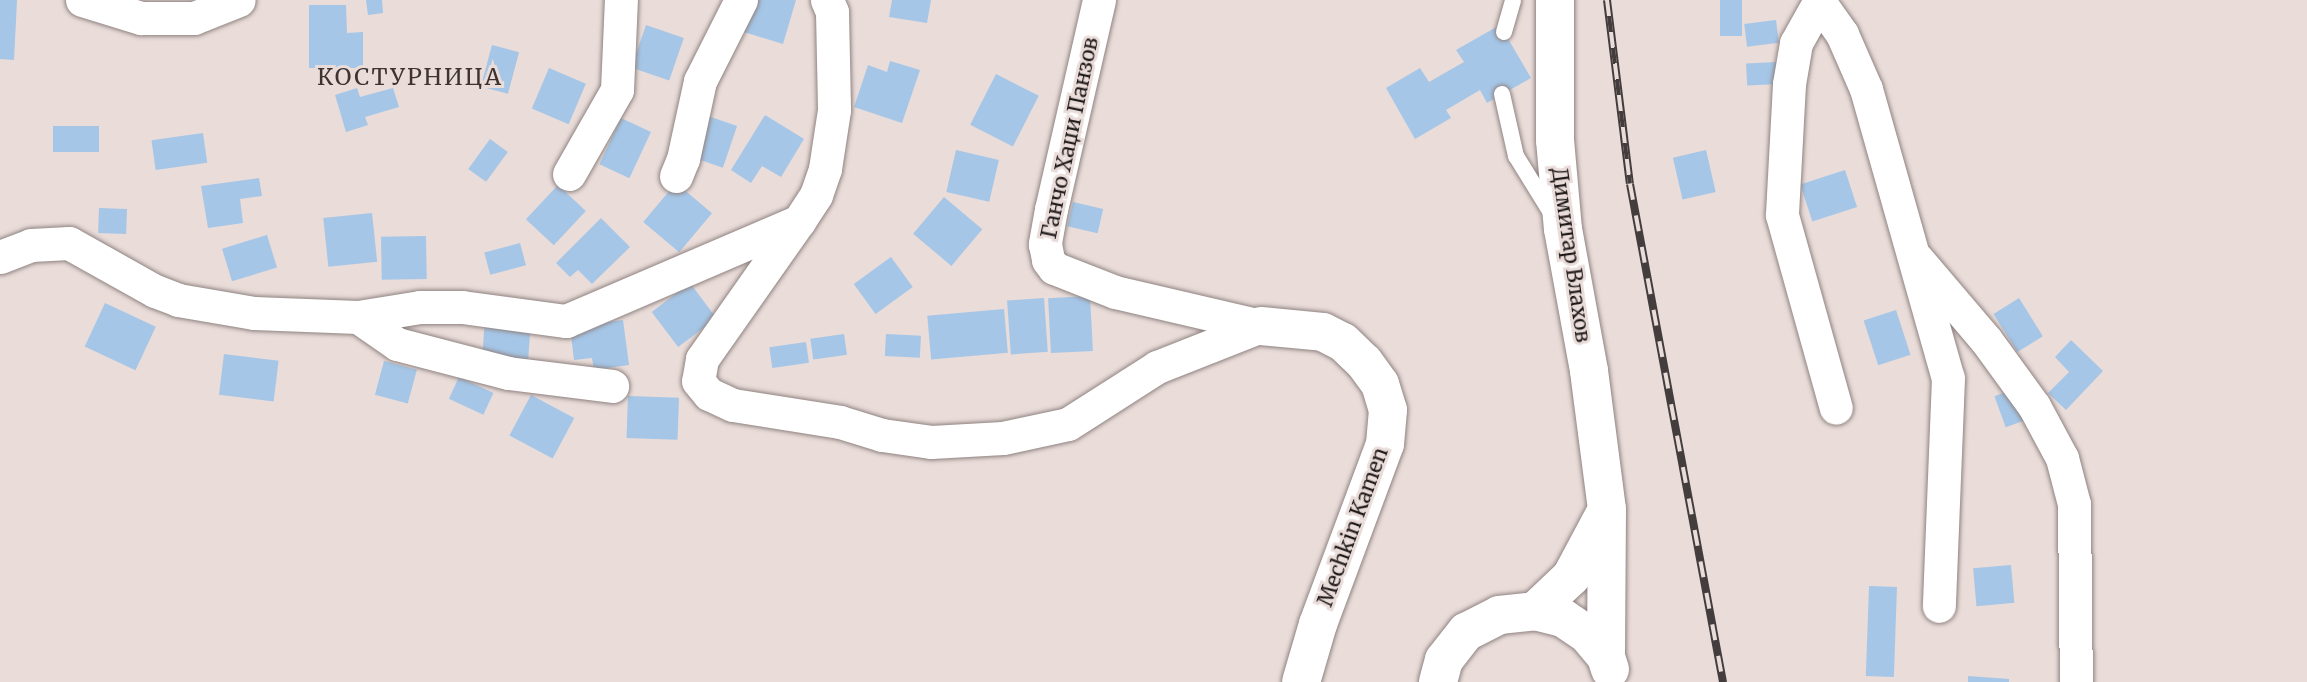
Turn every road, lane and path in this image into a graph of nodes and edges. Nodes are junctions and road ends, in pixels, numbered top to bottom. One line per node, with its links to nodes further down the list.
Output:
1 (82, 0): 2 (street)
2 (239, 0)
3 (621, 0): 12 (street)
4 (741, 0): 13 (street)
5 (827, 0): 14 (street)
6 (1099, 0): 19 (street, Ганчо Хаџи Панзов)
7 (1513, 0): 10 (lane)
8 (1555, 0): 15 (main road, Димитар Влахов)
9 (1819, 1): 16 (street); 21 (street)
10 (1504, 32)
11 (1503, 94): 15 (lane)
12 (569, 174)
13 (676, 176)
14 (799, 221): 18 (street); 19 (street)
15 (1563, 229): 22 (main road, Димитар Влахов)
16 (1911, 252): 23 (street); 28 (street)
17 (0, 257): 18 (street)
18 (358, 317): 20 (street)
19 (1261, 326): 26 (main road, Mechkin Kamen)
20 (612, 386)
21 (1836, 408)
22 (1607, 509): 24 (main road); 25 (main road, Димитар Влахов)
23 (1939, 606)
24 (1535, 611): 25 (main road); 27 (main road)
25 (1610, 669)
26 (1301, 682)
27 (1438, 682)
28 (2076, 682)

